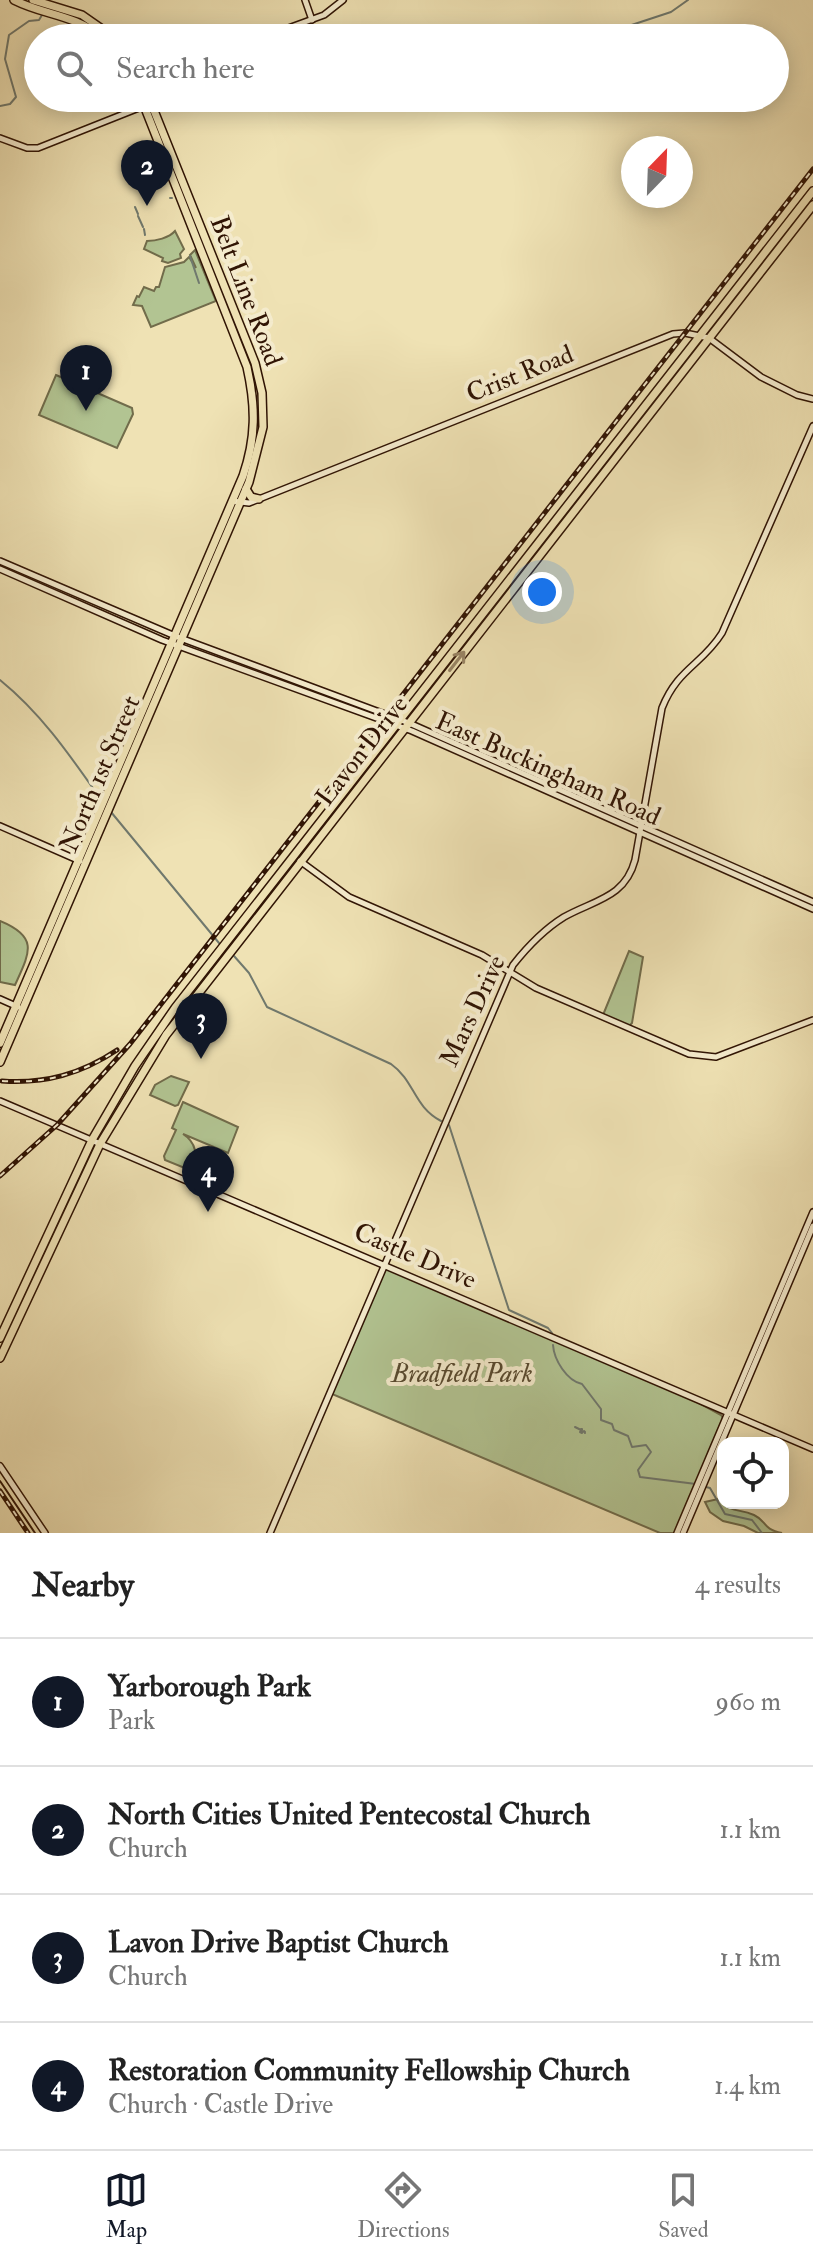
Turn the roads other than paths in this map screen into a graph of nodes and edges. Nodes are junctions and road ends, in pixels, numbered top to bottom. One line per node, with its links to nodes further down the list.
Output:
1 (14, 0): 6 (main road)
2 (33, 0): 7 (main road)
3 (305, 0): 5 (street)
4 (343, 0): 5 (street)
5 (312, 20): 8 (street)
6 (81, 24)
7 (95, 24)
8 (301, 24)
9 (126, 112): 11 (street)
10 (151, 112): 12 (main road, Belt Line Road)
11 (0, 138)
12 (180, 186): 19 (main road, Belt Line Road); 21 (main road, Belt Line Road)
13 (813, 191): 15 (main road, Lavon Drive)
14 (813, 205): 16 (main road, Lavon Drive)
15 (700, 335): 16 (street, Crist Road); 20 (street, Crist Road); 22 (main road, Lavon Drive)
16 (709, 338): 17 (street, Crist Road); 22 (main road, Lavon Drive)
17 (813, 399)
18 (813, 426): 32 (street, Mars Drive)
19 (246, 489): 20 (main road); 21 (main road, Belt Line Road)
20 (259, 499): 21 (street, Crist Road)
21 (236, 502): 27 (main road, North 1st Street)
22 (564, 516): 28 (main road, Lavon Drive); 29 (main road, Lavon Drive, one-way to 22)
23 (0, 561): 26 (street)
24 (0, 569): 25 (street)
25 (106, 616): 26 (street); 27 (street)
26 (129, 616): 27 (street)
27 (177, 641): 28 (street, East Buckingham Road); 30 (main road, North 1st Street)
28 (398, 722): 29 (street, East Buckingham Road); 33 (main road, Lavon Drive)
29 (407, 726): 32 (street, East Buckingham Road); 33 (main road, Lavon Drive)
30 (104, 811): 34 (main road, North 1st Street); 34 (main road, North 1st Street)
31 (0, 826): 34 (street)
32 (641, 828): 35 (street, East Buckingham Road); 36 (street, East Buckingham Road); 37 (street, Mars Drive)
33 (297, 859): 37 (street); 39 (main road, Lavon Drive)
34 (82, 861): 40 (main road, North 1st Street)
35 (813, 902)
36 (813, 909)
37 (510, 971): 42 (street); 51 (street, Mars Drive)
38 (0, 999): 40 (street)
39 (185, 1003): 43 (main road, Lavon Drive); 45 (main road, Lavon Drive)
40 (19, 1007): 41 (main road, North 1st Street)
41 (14, 1019): 44 (main road, North 1st Street); 46 (main road, North 1st Street)
42 (813, 1020)
43 (160, 1029): 45 (main road); 48 (main road, Lavon Drive)
44 (0, 1043)
45 (151, 1058): 48 (main road, Lavon Drive)
46 (0, 1062)
47 (0, 1101): 48 (street, Castle Drive)
48 (96, 1142): 51 (street, Castle Drive); 53 (main road, Lavon Drive); 54 (main road, Lavon Drive)
49 (813, 1212): 52 (street)
50 (813, 1226): 52 (street)
51 (384, 1264): 55 (street, Castle Drive); 60 (street, Mars Drive)
52 (765, 1333): 55 (street)
53 (0, 1338)
54 (0, 1358)
55 (731, 1413): 56 (street, Castle Drive); 58 (street)
56 (813, 1449)
57 (0, 1466): 59 (street)
58 (689, 1512): 61 (street); 62 (street)
59 (45, 1533)
60 (270, 1533)
61 (677, 1533)
62 (683, 1533)

